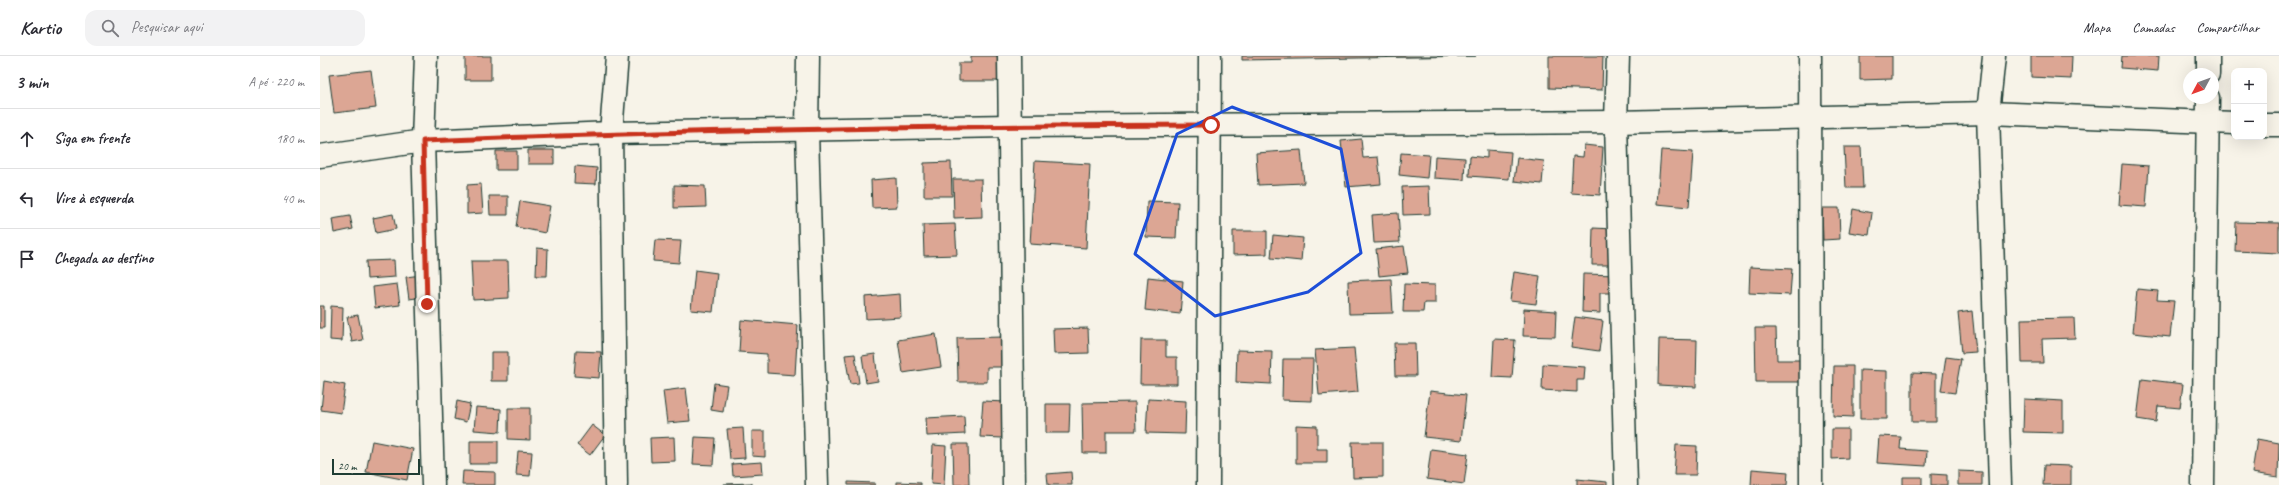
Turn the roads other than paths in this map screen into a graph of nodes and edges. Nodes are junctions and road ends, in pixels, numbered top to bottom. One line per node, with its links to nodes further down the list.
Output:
1 (426, 56): 23 (street)
2 (617, 56): 22 (street)
3 (808, 56): 21 (street)
4 (1009, 56): 20 (street)
5 (1210, 56): 17 (street)
6 (1618, 56): 14 (street)
7 (1810, 56): 13 (street)
8 (1994, 56): 12 (street)
9 (2208, 56): 10 (street)
10 (2208, 68)
11 (2208, 104): 15 (street)
12 (1988, 114): 13 (street); 15 (street); 32 (street)
13 (1810, 118): 14 (street); 31 (street)
14 (1616, 122): 17 (street); 30 (street)
15 (2208, 122): 16 (street); 33 (street)
16 (2231, 124)
17 (1211, 125): 20 (street); 29 (street)
18 (2267, 125): 19 (street)
19 (2279, 125)
20 (1009, 126): 21 (street); 28 (street)
21 (807, 131): 22 (street); 27 (street)
22 (611, 133): 23 (street); 26 (street)
23 (423, 141): 24 (street); 25 (street)
24 (320, 156)
25 (433, 485)
26 (616, 485)
27 (818, 485)
28 (1014, 485)
29 (1208, 485)
30 (1626, 485)
31 (1811, 485)
32 (2000, 485)
33 (2203, 485)

